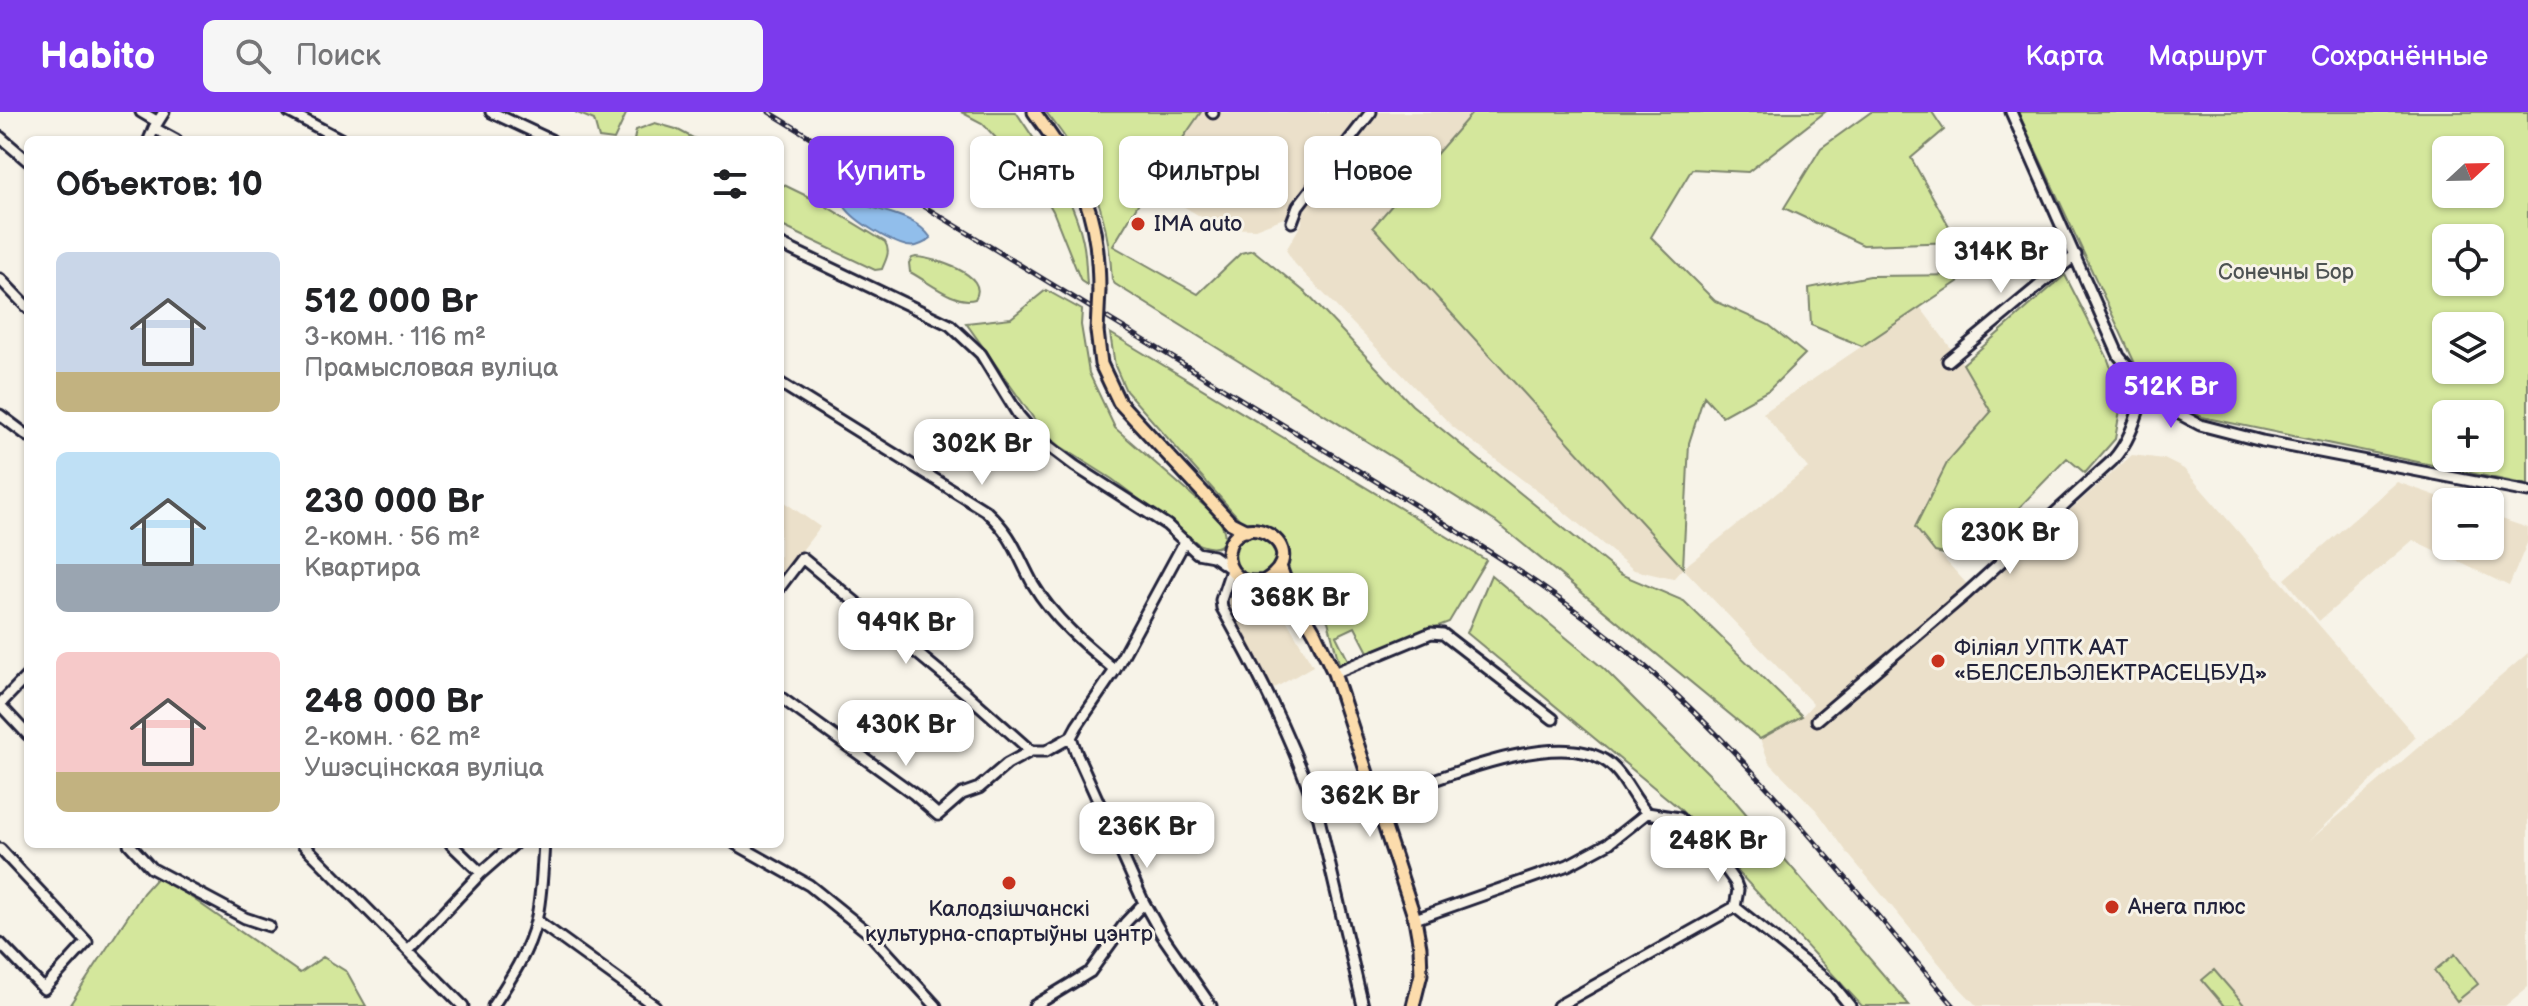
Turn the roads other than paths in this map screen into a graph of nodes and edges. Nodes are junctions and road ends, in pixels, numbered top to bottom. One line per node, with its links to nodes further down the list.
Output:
1 (141, 112): 8 (street)
2 (164, 112): 8 (street)
3 (289, 112): 11 (street)
4 (491, 112): 12 (street)
5 (1034, 112): 26 (main road, bridge)
6 (1371, 112): 15 (street)
7 (2011, 112): 17 (street)
8 (156, 125): 9 (street); 10 (street)
9 (151, 136)
10 (171, 136)
11 (334, 136)
12 (542, 136)
13 (0, 137): 14 (street)
14 (24, 158)
15 (1292, 222)
16 (784, 246): 28 (street)
17 (2076, 255): 20 (street); 22 (street)
18 (0, 279): 19 (street)
19 (24, 304)
20 (1948, 361)
21 (784, 385): 38 (street)
22 (2145, 390): 25 (street); 44 (street)
23 (0, 415): 24 (street)
24 (24, 433)
25 (2528, 492)
26 (1231, 523): 27 (main road); 29 (main road)
27 (1247, 531): 29 (main road); 31 (main road)
28 (1185, 541): 30 (street); 38 (street)
29 (1231, 544): 30 (street); 32 (main road)
30 (1213, 556): 32 (street)
31 (1280, 566): 33 (main road); 37 (main road)
32 (1231, 569): 35 (main road); 36 (street)
33 (1265, 581): 35 (main road); 37 (main road)
34 (784, 582): 47 (street)
35 (1246, 582): 36 (street)
36 (1225, 590): 71 (street)
37 (1293, 595): 39 (main road)
38 (1115, 670): 46 (street)
39 (1334, 673): 43 (street); 48 (main road)
40 (24, 679): 42 (street)
41 (784, 700): 47 (street)
42 (0, 704): 45 (street)
43 (1553, 719)
44 (1817, 720)
45 (24, 731)
46 (1071, 737): 47 (street); 58 (street)
47 (1031, 751)
48 (1376, 801): 49 (street); 60 (main road)
49 (1647, 813): 59 (street); 60 (street)
50 (133, 848): 62 (street)
51 (307, 848): 64 (street)
52 (455, 848): 57 (street)
53 (509, 848): 57 (street)
54 (544, 848): 61 (street)
55 (743, 848): 68 (street)
56 (0, 849): 63 (street)
57 (481, 873): 64 (street)
58 (1144, 903): 69 (street); 70 (street)
59 (1735, 907): 73 (street); 74 (street)
60 (1415, 919): 72 (main road)
61 (536, 920): 66 (street); 67 (street)
62 (269, 926)
63 (0, 943)
64 (408, 950): 65 (street)
65 (463, 1006)
66 (493, 1006)
67 (655, 1006)
68 (936, 1006)
69 (1034, 1006)
70 (1211, 1006)
71 (1363, 1006)
72 (1413, 1006)
73 (1558, 1006)
74 (1850, 1006)

